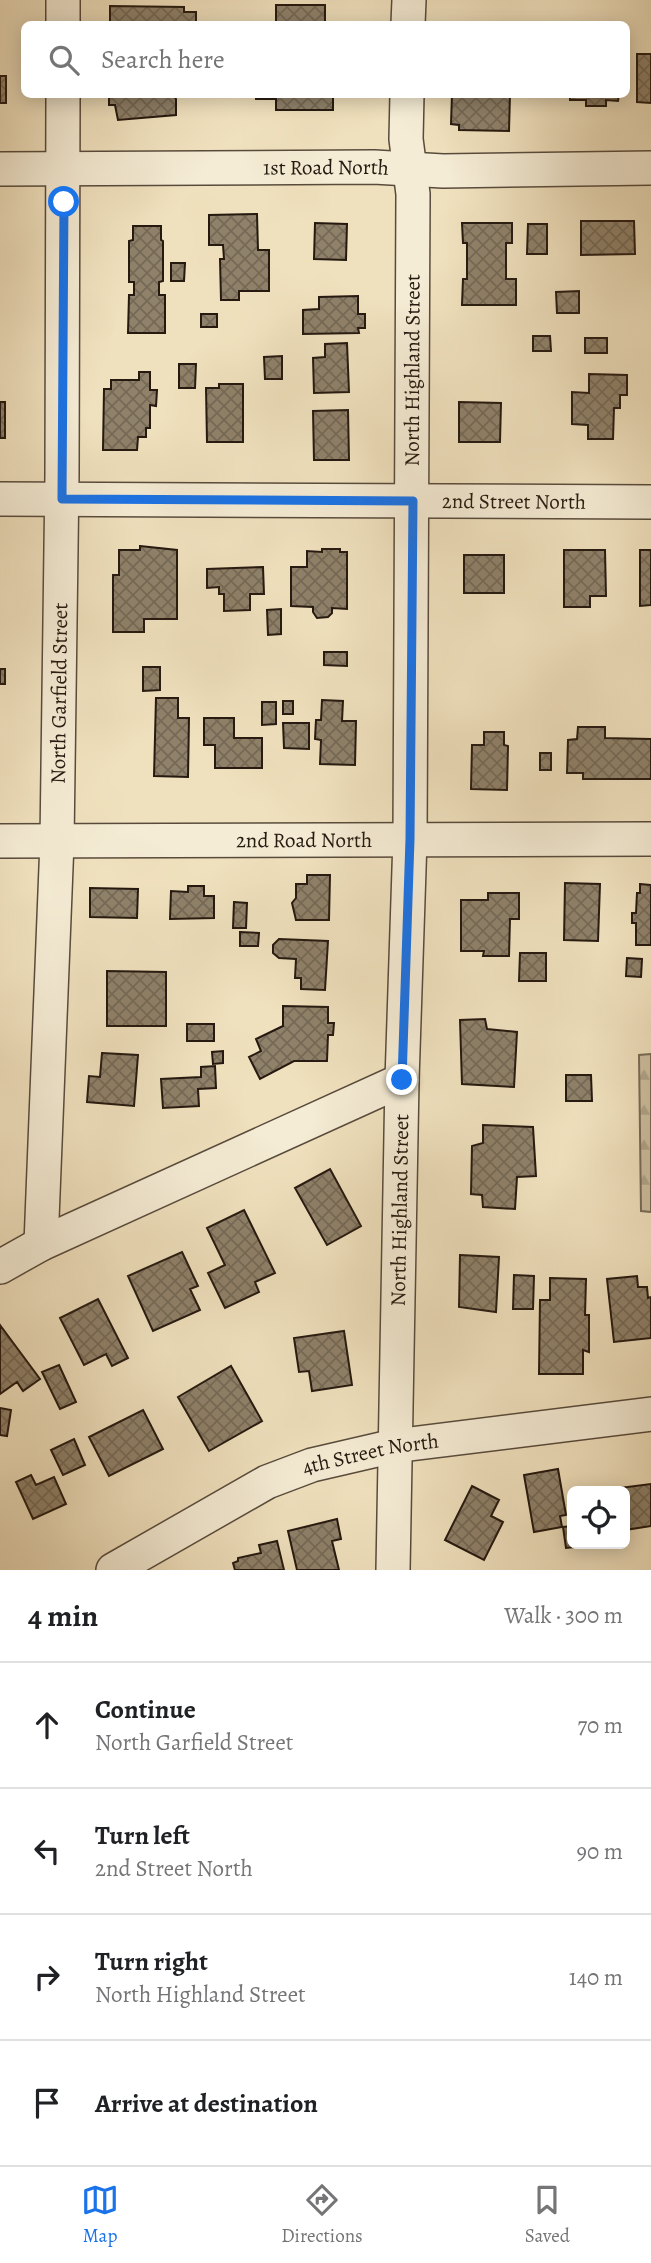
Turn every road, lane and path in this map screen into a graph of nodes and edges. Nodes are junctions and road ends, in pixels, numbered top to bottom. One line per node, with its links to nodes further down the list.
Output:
1 (62, 0): 3 (street)
2 (409, 0): 4 (street)
3 (63, 21)
4 (408, 21)
5 (63, 98): 9 (street, North Garfield Street)
6 (407, 98): 10 (street, North Highland Street)
7 (651, 168): 10 (street, 1st Road North)
8 (0, 169): 9 (street, 1st Road North)
9 (64, 169): 10 (street, 1st Road North); 12 (street, North Garfield Street)
10 (410, 169): 13 (street, North Highland Street)
11 (0, 499): 12 (street, 2nd Street North)
12 (62, 499): 13 (street, 2nd Street North); 18 (street, North Garfield Street)
13 (413, 501): 14 (street, 2nd Street North); 15 (street, North Highland Street)
14 (651, 502)
15 (410, 839): 16 (street, 2nd Road North); 18 (street, 2nd Road North); 19 (street, North Highland Street)
16 (651, 839)
17 (0, 841): 18 (street, 2nd Road North)
18 (57, 842): 20 (street, North Garfield Street)
19 (402, 1080): 20 (street); 23 (street, North Highland Street)
20 (41, 1244): 21 (street)
21 (0, 1267)
22 (651, 1414): 23 (street, 4th Street North)
23 (394, 1446): 24 (street, 4th Street North); 25 (street, North Highland Street)
24 (113, 1570)
25 (393, 1570)

